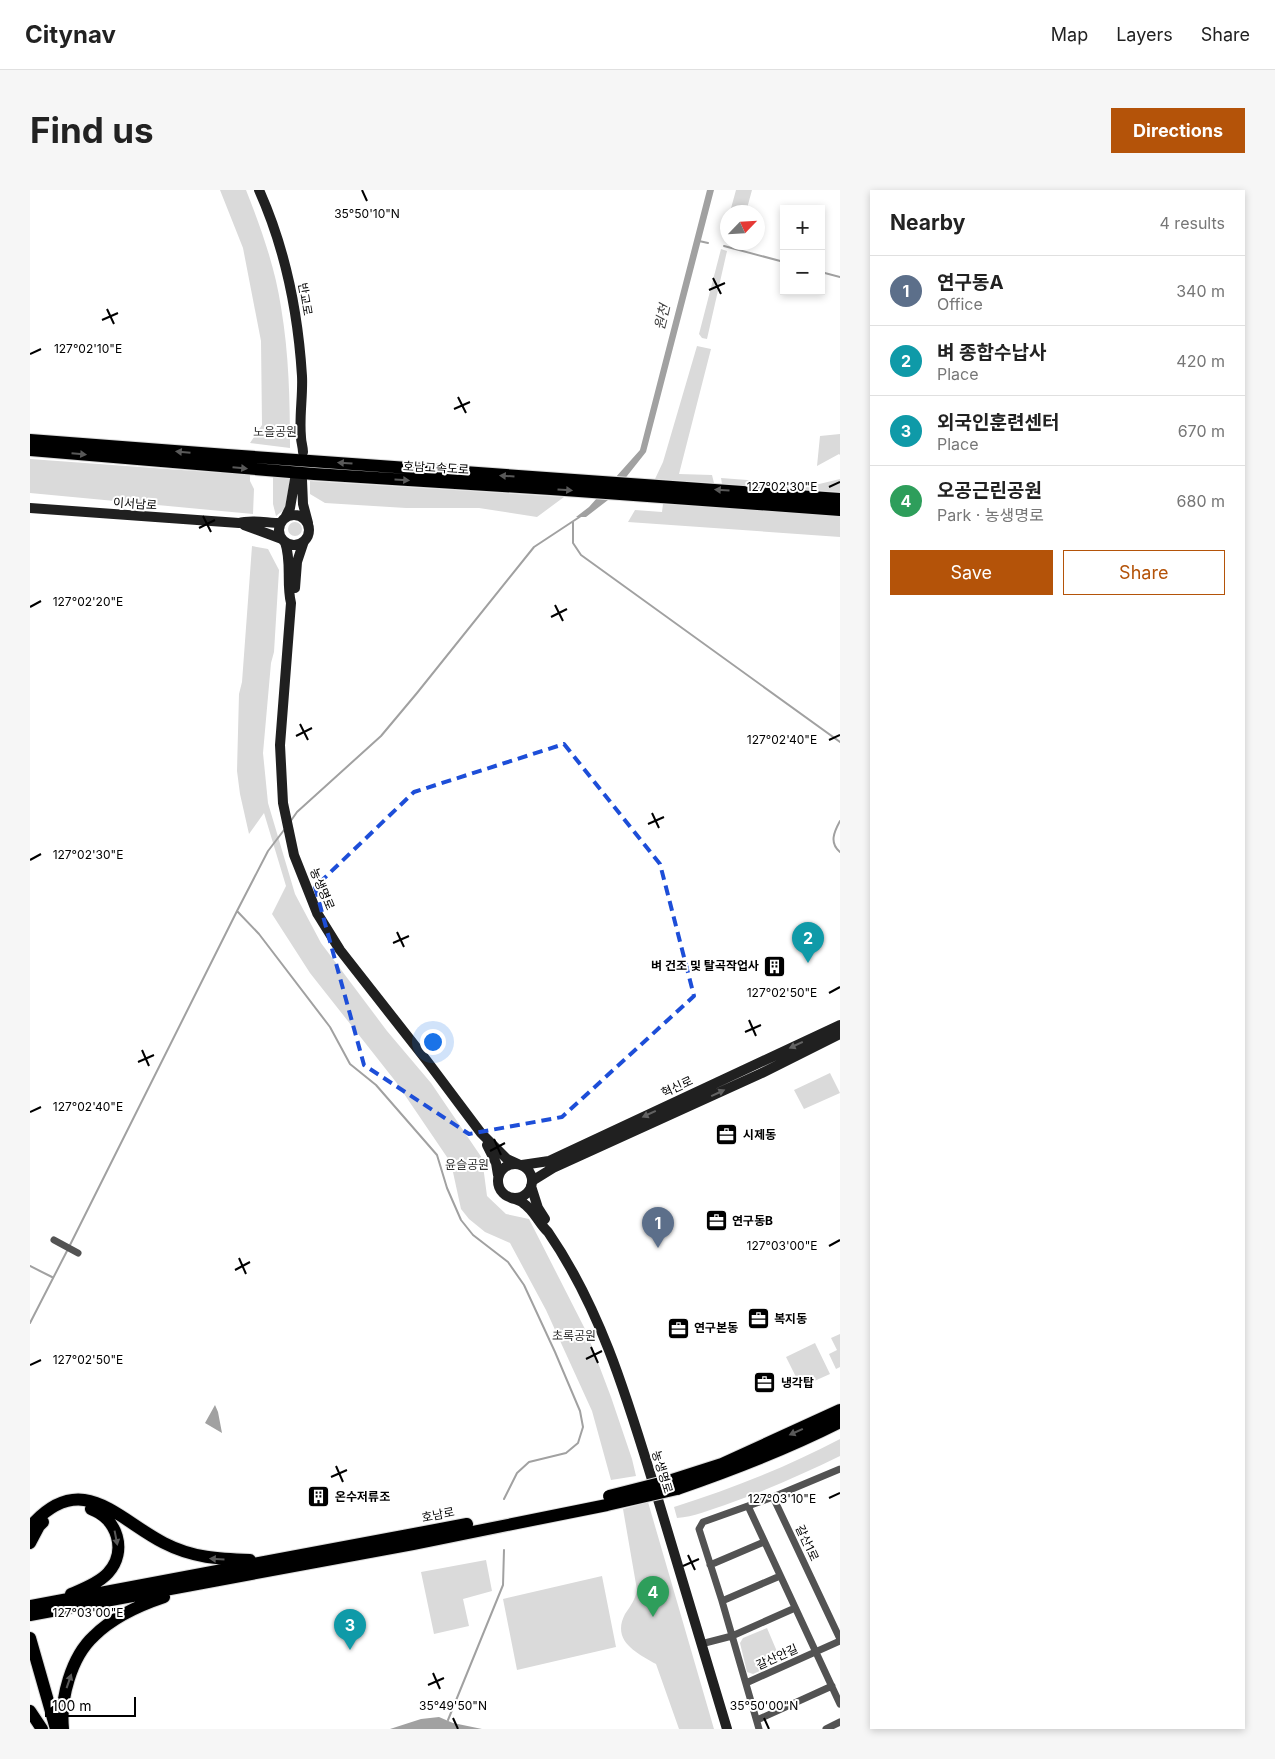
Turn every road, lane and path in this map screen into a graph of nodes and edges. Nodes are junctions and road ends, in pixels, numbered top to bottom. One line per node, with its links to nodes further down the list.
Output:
1 (259, 190): 4 (main road, 반교로)
2 (30, 440): 5 (highway, 호남고속도로, one-way to 2)
3 (30, 450): 7 (highway, 호남고속도로, one-way to 7)
4 (300, 452)
5 (840, 499)
6 (30, 508): 9 (main road, 이서남로)
7 (840, 510)
8 (283, 520): 9 (main road, 이서남로); 10 (main road); 10 (main road); 11 (main road, 농생명로)
9 (239, 523): 11 (main road, 이서남로)
10 (308, 524): 12 (main road, 농생명로)
11 (283, 541): 12 (main road); 13 (main road, 농생명로)
12 (304, 541): 13 (main road, 농생명로)
13 (290, 603): 16 (main road, 농생명로)
14 (840, 1025): 17 (main road, 혁신로, one-way to 17)
15 (840, 1034): 19 (main road, 혁신로, one-way to 15)
16 (481, 1133): 17 (main road, 농생명로); 18 (main road, 농생명로)
17 (520, 1165): 18 (main road); 19 (main road, 농생명로)
18 (498, 1175): 20 (main road, 농생명로)
19 (531, 1183): 20 (main road); 21 (main road, 농생명로)
20 (511, 1198): 21 (main road, 농생명로)
21 (548, 1232): 45 (main road, 농생명로)
22 (54, 1240): 23 (street)
23 (78, 1253)
24 (840, 1410): 27 (highway, 호남로, one-way to 27)
25 (840, 1422): 27 (highway, 호남로)
26 (840, 1469): 28 (street)
27 (674, 1485): 29 (highway, 호남로, bridge)
28 (773, 1497): 30 (street); 44 (street, 갈산1로)
29 (607, 1500): 34 (highway, 호남로); 37 (highway, 호남로)
30 (748, 1506): 32 (street, 갈산안길); 35 (street, 갈산안길)
31 (30, 1527): 34 (highway, one-way to 31)
32 (764, 1542): 35 (street); 36 (street, 갈산안길)
33 (30, 1543): 39 (highway, one-way to 39)
34 (300, 1556): 39 (highway, 호남로)
35 (710, 1565): 38 (street, 갈산안길)
36 (780, 1576): 38 (street); 40 (street, 갈산안길)
37 (210, 1582): 41 (highway, 호남로); 57 (highway, one-way to 37)
38 (722, 1601): 42 (street, 갈산안길)
39 (36, 1605)
40 (795, 1608): 42 (street); 46 (street, 갈산안길)
41 (30, 1615)
42 (732, 1636): 45 (street); 48 (street, 갈산안길)
43 (30, 1638): 56 (highway)
44 (840, 1640): 46 (street)
45 (701, 1644): 58 (main road, 농생명로)
46 (816, 1652): 48 (street, 갈산안길); 49 (street, 갈산안길)
47 (30, 1662): 55 (highway)
48 (746, 1683): 52 (street, 갈산안길)
49 (832, 1686): 50 (street, 갈산안길); 52 (street)
50 (840, 1704)
51 (30, 1711): 54 (highway)
52 (757, 1720): 59 (street, 갈산안길)
53 (840, 1722): 60 (street)
54 (42, 1729)
55 (50, 1729)
56 (56, 1729)
57 (63, 1729)
58 (727, 1729)
59 (759, 1729)
60 (826, 1729)

